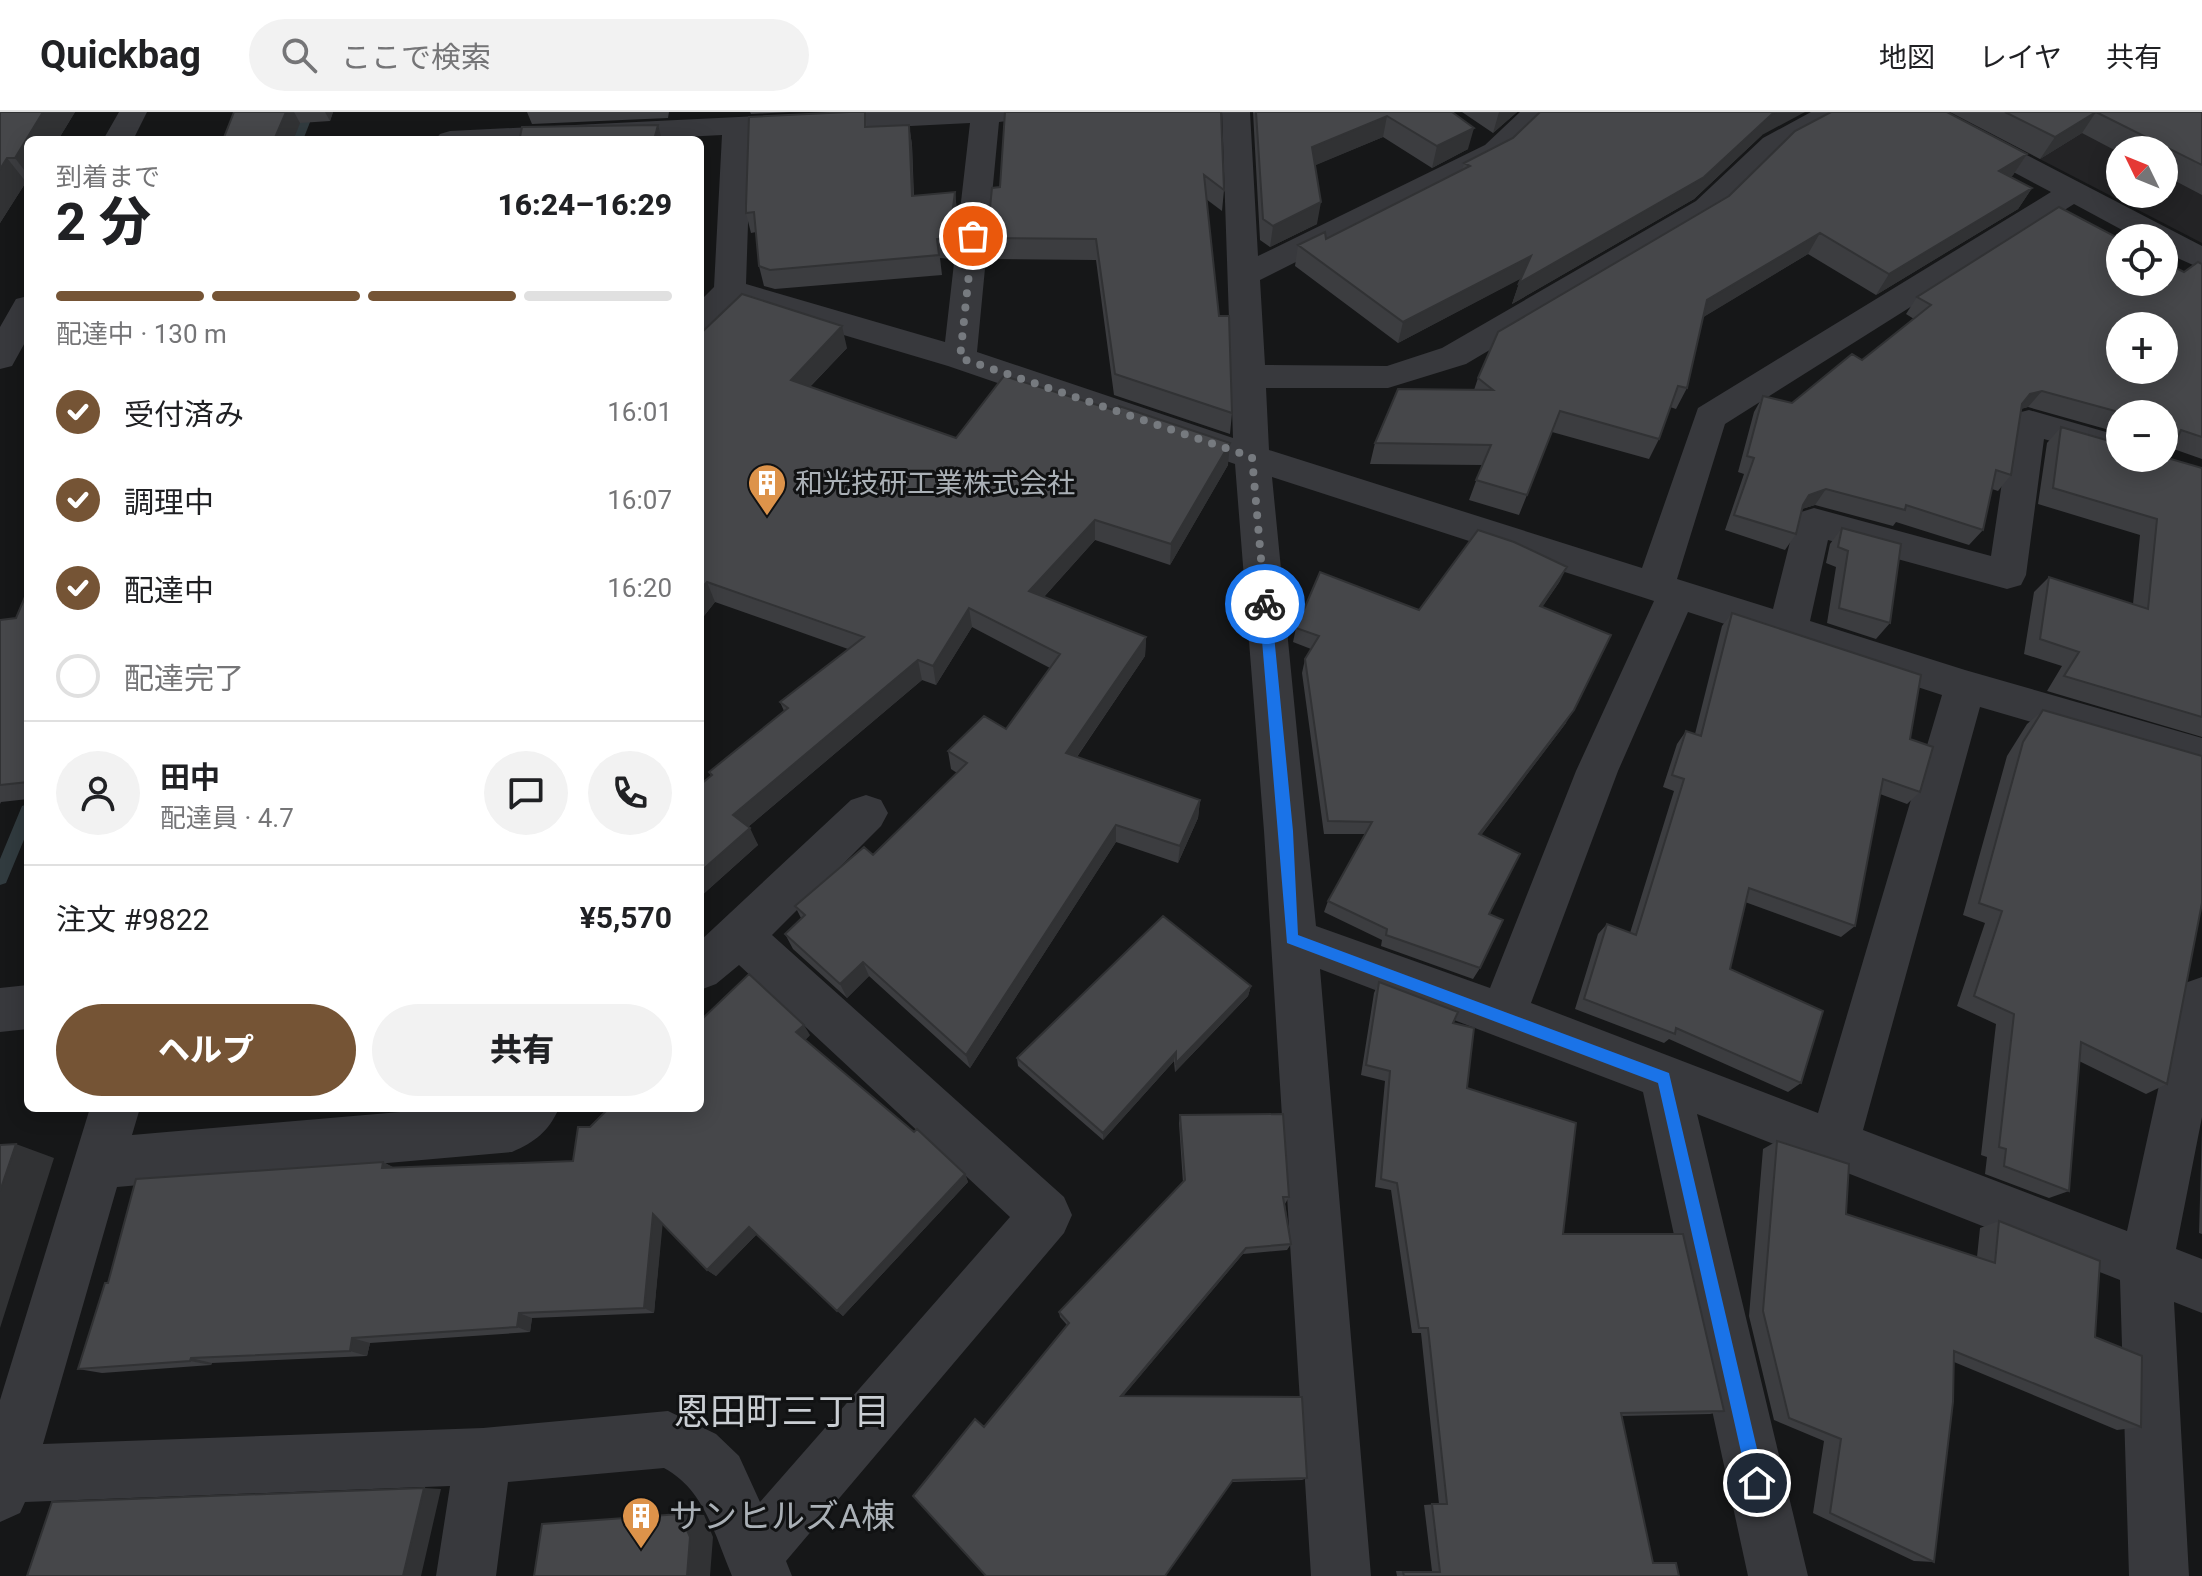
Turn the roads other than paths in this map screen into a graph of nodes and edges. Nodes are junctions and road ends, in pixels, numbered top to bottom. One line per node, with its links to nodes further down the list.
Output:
1 (133, 112): 10 (street)
2 (455, 112): 11 (street)
3 (1019, 112): 8 (street)
4 (1236, 112): 17 (street)
5 (1537, 112): 17 (street)
6 (1832, 112): 23 (street)
7 (1922, 112): 13 (street)
8 (985, 114): 9 (street); 22 (street)
9 (737, 128): 12 (street); 18 (street)
10 (120, 136)
11 (451, 136)
12 (546, 136)
13 (2072, 192): 14 (street); 26 (street)
14 (2134, 224)
15 (2178, 247): 16 (street)
16 (2202, 259)
17 (1245, 275): 23 (street)
18 (730, 290): 20 (street); 22 (street)
19 (24, 313): 21 (street)
20 (704, 316)
21 (0, 358)
22 (960, 358): 25 (street)
23 (1248, 376): 25 (street)
24 (2106, 445): 27 (street)
25 (1252, 457): 26 (street); 32 (street)
26 (1666, 590): 27 (street); 37 (street)
27 (1788, 629): 28 (street)
28 (1965, 686): 29 (street); 41 (street)
29 (2202, 755)
30 (866, 813): 31 (street)
31 (740, 936): 33 (street); 47 (street)
32 (1292, 938): 37 (street); 49 (street)
33 (704, 966)
34 (2202, 999): 43 (street)
35 (24, 1007): 36 (street)
36 (0, 1010)
37 (1503, 1015): 38 (street)
38 (1664, 1078): 41 (street); 50 (street)
39 (114, 1112): 42 (street)
40 (529, 1112): 42 (street)
41 (1834, 1145): 43 (street)
42 (99, 1163): 46 (street)
43 (2146, 1265): 44 (street); 51 (street)
44 (2202, 1286)
45 (483, 1456): 46 (street); 47 (street); 48 (street)
46 (3, 1483)
47 (757, 1565)
48 (466, 1576)
49 (1341, 1576)
50 (1778, 1576)
51 (2159, 1576)

